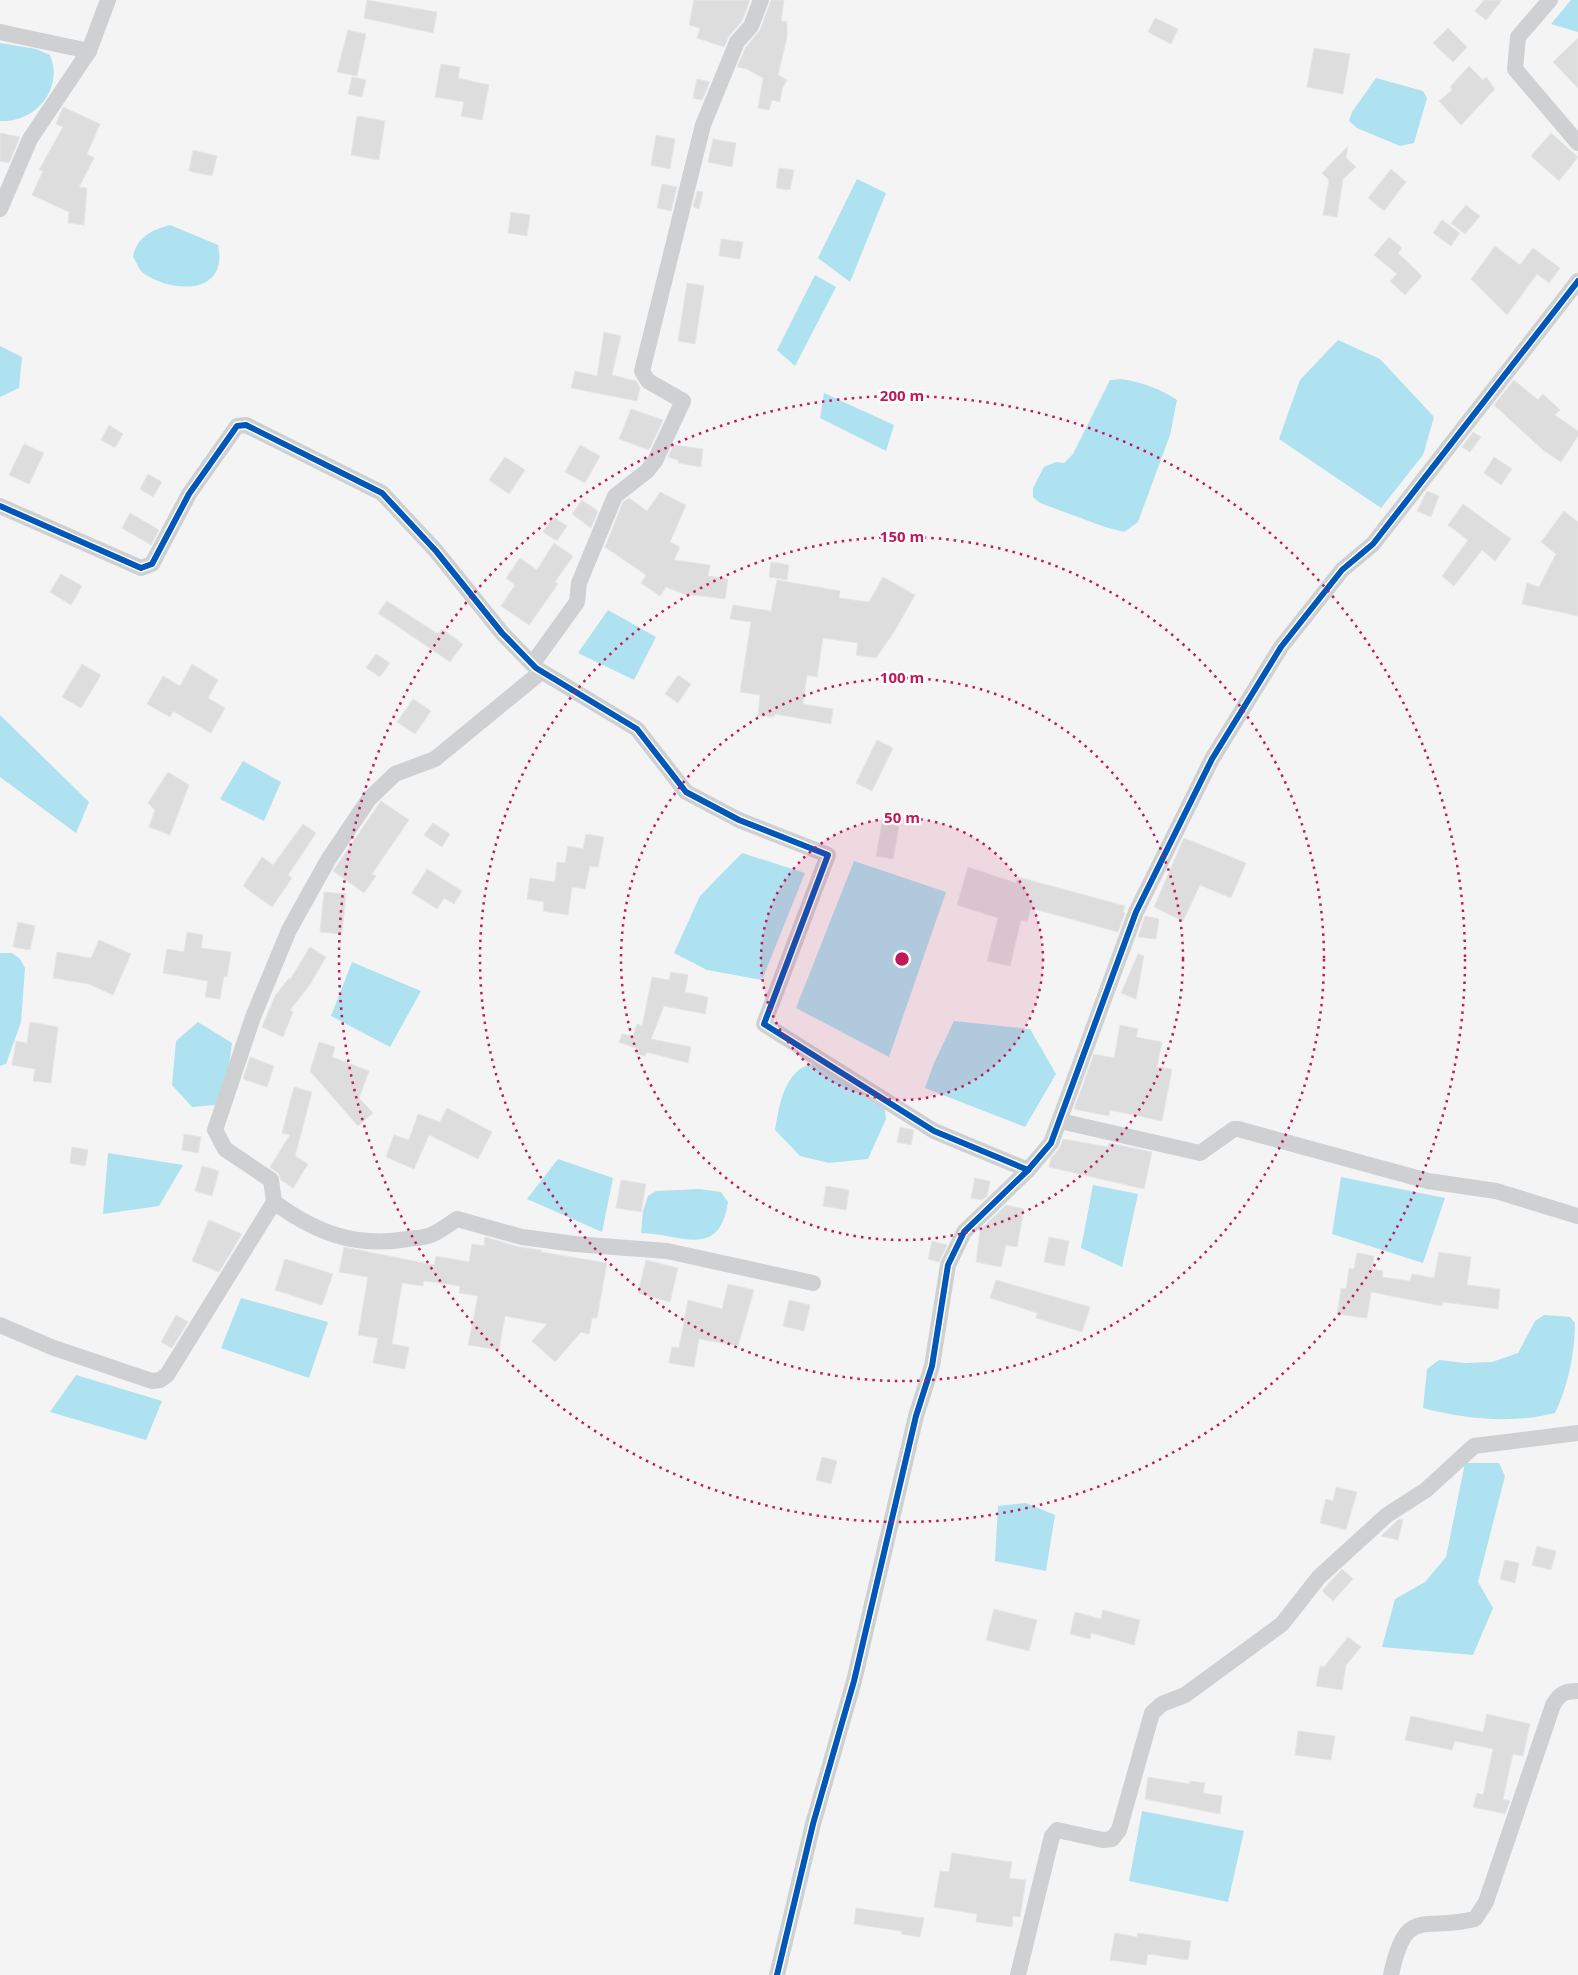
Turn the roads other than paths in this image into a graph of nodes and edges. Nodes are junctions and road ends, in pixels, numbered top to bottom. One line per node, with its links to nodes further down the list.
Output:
1 (108, 0): 5 (street)
2 (762, 0): 10 (street)
3 (1550, 0): 6 (street)
4 (0, 32): 5 (street)
5 (89, 51): 7 (street)
6 (1578, 143)
7 (0, 209)
8 (1578, 281): 11 (street)
9 (0, 506): 10 (street)
10 (537, 668): 12 (street); 13 (street)
11 (1060, 1121): 12 (street); 14 (street)
12 (1028, 1170): 19 (street)
13 (274, 1202): 15 (street); 16 (street)
14 (1578, 1216)
15 (813, 1284)
16 (0, 1325)
17 (1578, 1433): 20 (street)
18 (1578, 1691): 21 (street)
19 (777, 1975)
20 (1018, 1975)
21 (1391, 1975)

